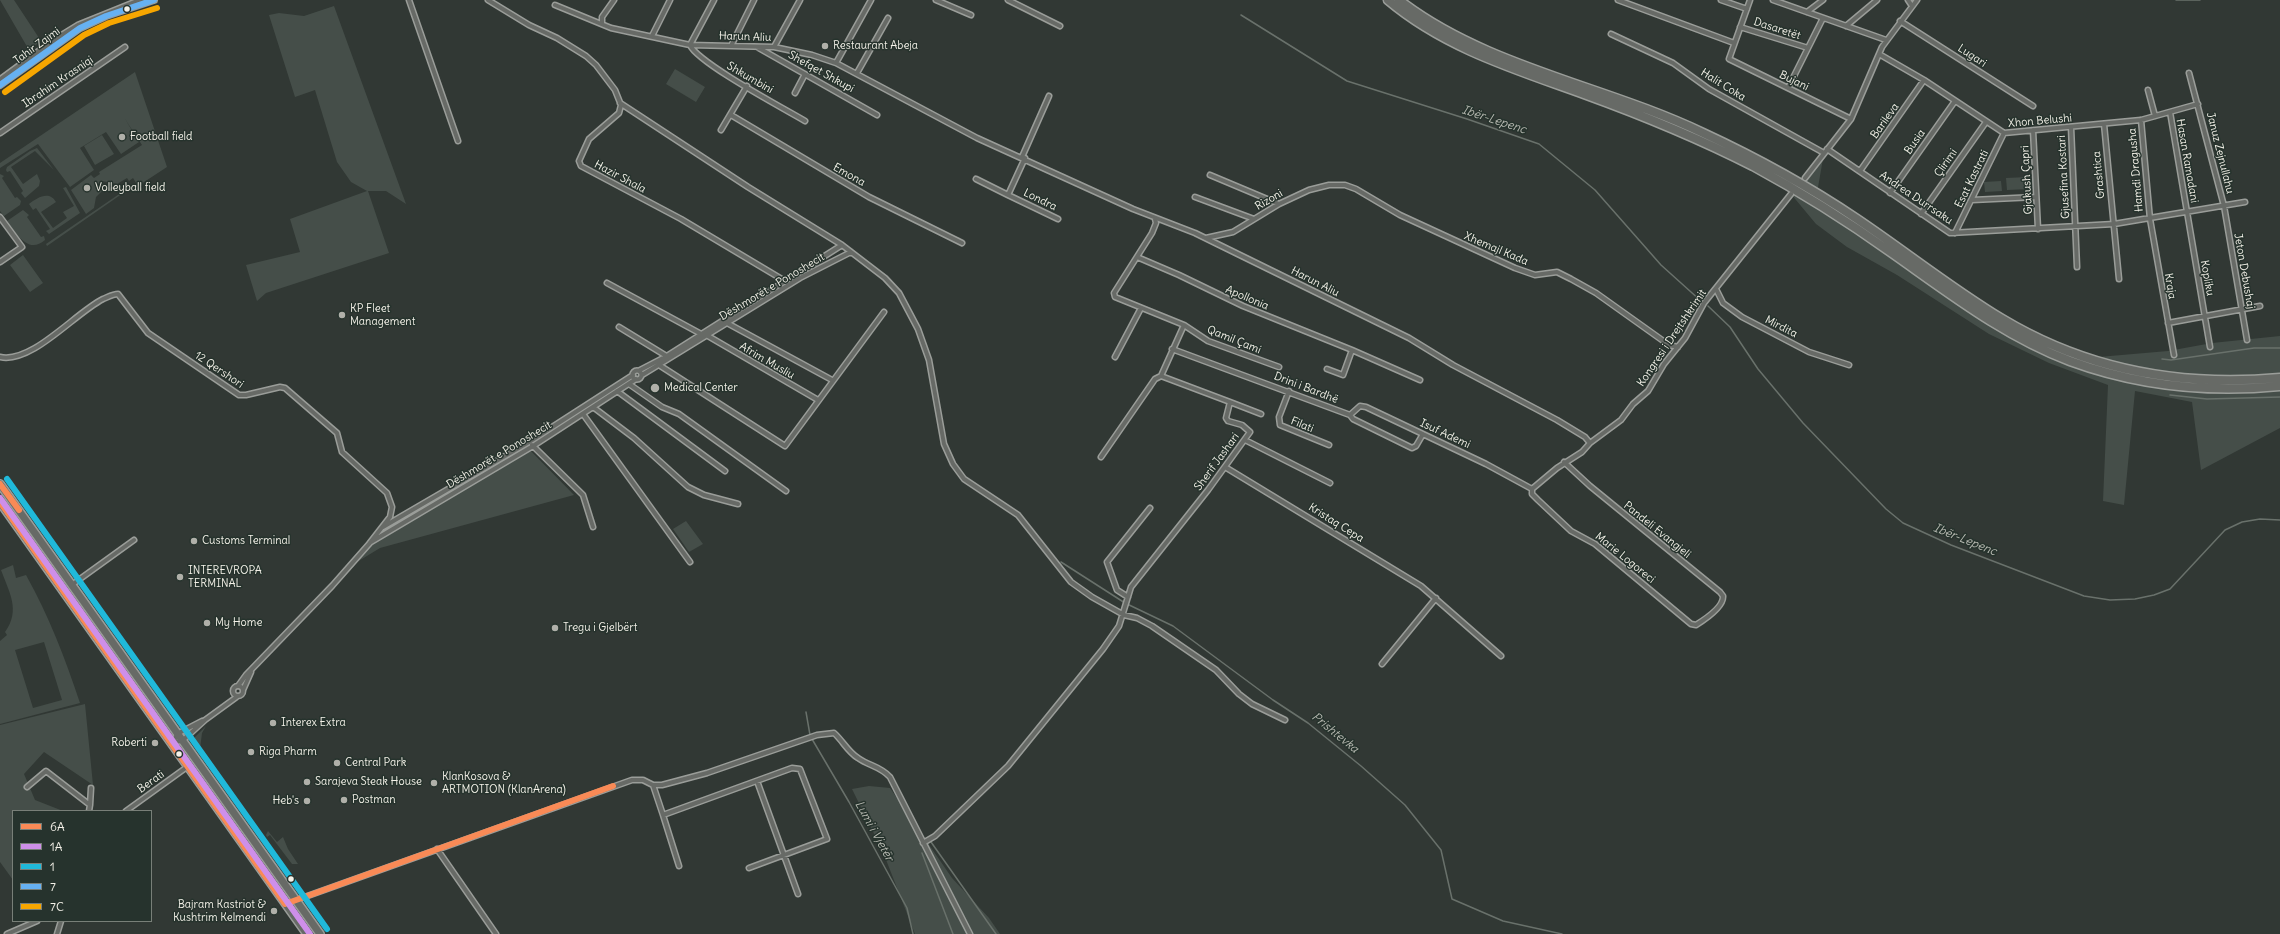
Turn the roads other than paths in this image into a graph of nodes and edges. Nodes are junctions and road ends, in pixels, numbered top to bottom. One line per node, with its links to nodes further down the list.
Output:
1 (154, 0): 22 (street, Tahir Zajmi)
2 (409, 0): 76 (street)
3 (488, 0): 59 (street)
4 (614, 0): 31 (street)
5 (670, 0): 36 (street)
6 (714, 0): 40 (street)
7 (754, 0): 38 (street)
8 (800, 0): 43 (street)
9 (871, 0): 46 (street)
10 (936, 0): 27 (street)
11 (1008, 0): 32 (street)
12 (1388, 0): 153 (highway)
13 (1399, 0): 148 (highway)
14 (1618, 0): 39 (street)
15 (1721, 0): 25 (street)
16 (1750, 0): 25 (street)
17 (1773, 0): 26 (street)
18 (1823, 0): 26 (street)
19 (1877, 0): 33 (street)
20 (1908, 0): 24 (street)
21 (1917, 0): 24 (street)
22 (142, 1): 50 (street, Tahir Zajmi); 52 (street, Tahir Zajmi)
23 (555, 5): 31 (street, Harun Aliu)
24 (1912, 6): 30 (street)
25 (1747, 9): 34 (street)
26 (1806, 12): 29 (street)
27 (971, 15)
28 (888, 18): 47 (street)
29 (1823, 18): 33 (street); 44 (street)
30 (1900, 21): 37 (street); 61 (street, Lugari)
31 (602, 24): 36 (street, Harun Aliu)
32 (1060, 26)
33 (1846, 26): 37 (street)
34 (1740, 27): 39 (street); 44 (street, Dasaretët)
35 (1612, 34): 78 (street, Halit Coka)
36 (652, 36): 40 (street, Harun Aliu)
37 (1886, 40): 45 (street)
38 (732, 44): 40 (street, Harun Aliu); 41 (street, Harun Aliu)
39 (1734, 44): 54 (street, Bujani)
40 (690, 45): 53 (street, Shkumbini)
41 (755, 45): 43 (street, Harun Aliu); 49 (street, Shefqet Shkupi)
42 (125, 47): 74 (street, Ibrahim Krasniqi)
43 (774, 47): 46 (street, Harun Aliu)
44 (1808, 48): 54 (street)
45 (1879, 54): 51 (street, Xhon Belushi); 66 (street)
46 (836, 63): 47 (street, Harun Aliu)
47 (857, 73): 79 (street, Harun Aliu)
48 (2189, 73): 60 (street, Januz Zejnullahu)
49 (805, 74): 56 (street); 64 (street, Shefqet Shkupi)
50 (0, 80)
51 (1924, 80): 58 (street, Xhon Belushi); 80 (street, Barileva)
52 (0, 85)
53 (747, 86): 63 (street); 68 (street, Shkumbini)
54 (1788, 88): 66 (street, Bujani)
55 (2148, 90): 65 (street)
56 (795, 94)
57 (1049, 96): 79 (street)
58 (1955, 101): 69 (street, Xhon Belushi); 85 (street, Busia)
59 (620, 102): 107 (street); 115 (street, Hazir Shala)
60 (2198, 104): 62 (street, Xhon Belushi); 93 (street, Januz Zejnullahu)
61 (2033, 106)
62 (2170, 112): 65 (street, Xhon Belushi); 94 (street, Hasan Ramadani)
63 (731, 115): 72 (street); 106 (street, Emona)
64 (877, 115)
65 (2155, 116): 67 (street, Xhon Belushi)
66 (1851, 119): 77 (street)
67 (2141, 120): 70 (street, Xhon Belushi); 100 (street, Hamdi Dragusha)
68 (805, 121)
69 (1986, 122): 75 (street, Xhon Belushi); 95 (street, Çlirimi)
70 (2104, 124): 71 (street, Xhon Belushi); 101 (street, Grashtica)
71 (2071, 127): 73 (street, Xhon Belushi); 102 (street, Gjusefina Kostari)
72 (722, 130)
73 (2033, 130): 75 (street, Xhon Belushi); 89 (street, Gjakush Çapri)
74 (0, 133)
75 (2004, 133): 90 (street, Esat Kastrati)
76 (458, 141)
77 (1828, 149): 78 (street); 80 (street, Andrea Durrsaku)
78 (1824, 153): 82 (street)
79 (1024, 157): 87 (street, Londra); 98 (street, Harun Aliu)
80 (1860, 172): 85 (street, Andrea Durrsaku)
81 (1210, 175): 92 (street)
82 (1805, 178)
83 (976, 179): 87 (street)
84 (1345, 185): 92 (street, Rizoni); 132 (street, Xhemajl Kada)
85 (1890, 193): 95 (street, Andrea Durrsaku)
86 (1791, 194): 117 (street, Kongresi i Drejtshkrimit)
87 (1008, 195): 97 (street, Londra)
88 (1195, 196): 99 (street)
89 (2036, 197): 90 (street); 103 (street, Gjakush Çapri)
90 (1972, 200): 104 (street, Esat Kastrati)
91 (2245, 202): 93 (street, Andrea Durrsaku)
92 (1279, 204): 99 (street, Rizoni)
93 (2224, 206): 94 (street, Andrea Durrsaku); 120 (street, Jeton Debushaj)
94 (2187, 212): 100 (street, Andrea Durrsaku); 122 (street, Kopliku)
95 (1921, 214): 104 (street, Andrea Durrsaku)
96 (0, 217): 110 (street)
97 (1058, 219)
98 (1155, 219): 105 (street, Harun Aliu); 109 (street)
99 (1254, 219): 105 (street, Rizoni)
100 (2150, 219): 101 (street, Andrea Durrsaku); 124 (street, Kraja)
101 (2114, 224): 102 (street, Andrea Durrsaku); 114 (street)
102 (2075, 227): 103 (street, Andrea Durrsaku); 111 (street)
103 (2038, 229): 104 (street, Andrea Durrsaku)
104 (1955, 233)
105 (1205, 238): 165 (street, Harun Aliu)
106 (962, 243)
107 (842, 245): 108 (street); 112 (street, Dëshmorët e Ponoshecit)
108 (851, 252): 113 (street, Dëshmorët e Ponoshecit); 188 (street)
109 (1137, 257): 119 (street); 135 (street, Apollonia)
110 (0, 262)
111 (2077, 267)
112 (804, 270): 113 (street); 115 (street, Dëshmorët e Ponoshecit)
113 (807, 274): 125 (street, Dëshmorët e Ponoshecit)
114 (2119, 279)
115 (785, 281): 123 (street, Dëshmorët e Ponoshecit)
116 (607, 283): 128 (street, Afrim Musliu)
117 (1716, 289): 132 (street, Kongresi i Drejtshkrimit); 141 (street, Mirdita)
118 (2260, 306): 120 (street)
119 (1141, 308): 126 (street); 139 (street)
120 (2242, 310): 122 (street); 130 (street, Jeton Debushaj)
121 (884, 312): 150 (street)
122 (2204, 316): 124 (street); 133 (street, Kopliku)
123 (724, 319): 125 (street); 128 (street, Dëshmorët e Ponoshecit)
124 (2168, 323): 136 (street, Kraja)
125 (728, 324): 129 (street, Dëshmorët e Ponoshecit); 150 (street)
126 (1184, 325): 134 (street); 142 (street, Qamil Çami)
127 (619, 327): 138 (street)
128 (701, 334): 129 (street, Afrim Musliu); 131 (street, Dëshmorët e Ponoshecit)
129 (707, 337): 131 (street, Dëshmorët e Ponoshecit); 156 (street, Afrim Musliu)
130 (2247, 340)
131 (687, 346): 138 (street, Dëshmorët e Ponoshecit)
132 (1678, 346): 165 (street, Kongresi i Drejtshkrimit)
133 (2210, 347)
134 (1172, 349): 147 (street); 155 (street, Drini i Bardhë)
135 (1352, 350): 144 (street); 151 (street, Apollonia)
136 (2174, 355)
137 (0, 357): 180 (street, 12 Qershori)
138 (669, 357): 140 (street, Dëshmorët e Ponoshecit); 143 (street, Dëshmorët e Ponoshecit)
139 (1115, 357)
140 (660, 365): 145 (street, Dëshmorët e Ponoshecit); 156 (street)
141 (1849, 365)
142 (1279, 367)
143 (640, 370): 145 (street); 146 (street, Dëshmorët e Ponoshecit)
144 (1327, 370)
145 (642, 375): 149 (street, Dëshmorët e Ponoshecit)
146 (632, 376): 149 (street); 164 (street, Dëshmorët e Ponoshecit)
147 (1161, 376): 157 (street); 168 (street)
148 (2280, 378)
149 (636, 379): 152 (street, Dëshmorët e Ponoshecit)
150 (832, 380): 156 (street)
151 (1420, 380)
152 (629, 384): 154 (street, Dëshmorët e Ponoshecit); 175 (street)
153 (2280, 386)
154 (617, 391): 158 (street, Dëshmorët e Ponoshecit); 171 (street)
155 (1289, 391): 161 (street, Drini i Bardhë); 166 (street, Filati)
156 (818, 400)
157 (1230, 402): 160 (street); 163 (street, Sherif Jashari)
158 (593, 407): 159 (street, Dëshmorët e Ponoshecit); 177 (street)
159 (583, 414): 167 (street, Dëshmorët e Ponoshecit); 183 (street)
160 (1261, 414)
161 (1350, 415): 162 (street, Isuf Ademi); 162 (street, Drini i Bardhë)
162 (1423, 434): 174 (street, Isuf Ademi)
163 (1245, 440): 170 (street, Sherif Jashari); 172 (street)
164 (529, 442): 167 (street); 180 (street, Dëshmorët e Ponoshecit)
165 (1590, 442): 169 (street, Kongresi i Drejtshkrimit)
166 (1329, 445)
167 (533, 446): 179 (street); 182 (street, Dëshmorët e Ponoshecit)
168 (1101, 457)
169 (1564, 462): 174 (street, Kongresi i Drejtshkrimit); 187 (street, Pandeli Evangjeli)
170 (1225, 467): 185 (street, Kristaq Cepa); 186 (street, Sherif Jashari)
171 (725, 471)
172 (1330, 483)
173 (0, 484): 184 (highway)
174 (1532, 489): 187 (street, Marie Logoreci)
175 (786, 490)
176 (0, 502): 201 (highway)
177 (738, 504)
178 (1150, 508): 186 (street)
179 (593, 527)
180 (380, 528): 182 (street, Dëshmorët e Ponoshecit)
181 (134, 540): 184 (street)
182 (369, 544): 191 (street, Dëshmorët e Ponoshecit)
183 (690, 562)
184 (73, 584): 199 (highway)
185 (1436, 598): 189 (street, Kristaq Cepa); 190 (street)
186 (1127, 599): 188 (street, Sherif Jashari)
187 (1711, 614)
188 (1124, 615): 198 (street); 211 (street, Sherif Jashari)
189 (1501, 656)
190 (1382, 664)
191 (252, 671): 192 (street, Dëshmorët e Ponoshecit); 193 (street, Dëshmorët e Ponoshecit)
192 (238, 686): 193 (street); 194 (street, Dëshmorët e Ponoshecit)
193 (243, 690): 195 (street, Dëshmorët e Ponoshecit)
194 (234, 692): 195 (street); 196 (street, Dëshmorët e Ponoshecit)
195 (238, 696): 196 (street, Dëshmorët e Ponoshecit)
196 (224, 705): 197 (street, Dëshmorët e Ponoshecit)
197 (205, 720): 199 (street, Dëshmorët e Ponoshecit); 200 (street, Dëshmorët e Ponoshecit)
198 (1285, 720)
199 (177, 734): 200 (highway); 201 (street)
200 (182, 741): 201 (street); 217 (highway)
201 (172, 744): 202 (highway)
202 (187, 767): 209 (street, Berati); 218 (highway)
203 (757, 781): 210 (street); 213 (street); 213 (street)
204 (653, 785): 210 (street); 211 (street); 212 (street)
205 (27, 787): 207 (street)
206 (91, 788): 207 (street)
207 (90, 805): 208 (street)
208 (89, 810)
209 (127, 810)
210 (663, 815): 214 (street)
211 (923, 843): 226 (street)
212 (437, 849): 217 (street); 225 (street)
213 (783, 855): 215 (street); 216 (street)
214 (679, 866)
215 (749, 868)
216 (798, 894)
217 (296, 900): 218 (street); 224 (highway)
218 (285, 904): 223 (highway)
219 (36, 922): 221 (street)
220 (61, 922): 222 (street)
221 (7, 934)
222 (57, 934)
223 (307, 934)
224 (320, 934)
225 (496, 934)
226 (970, 934)

